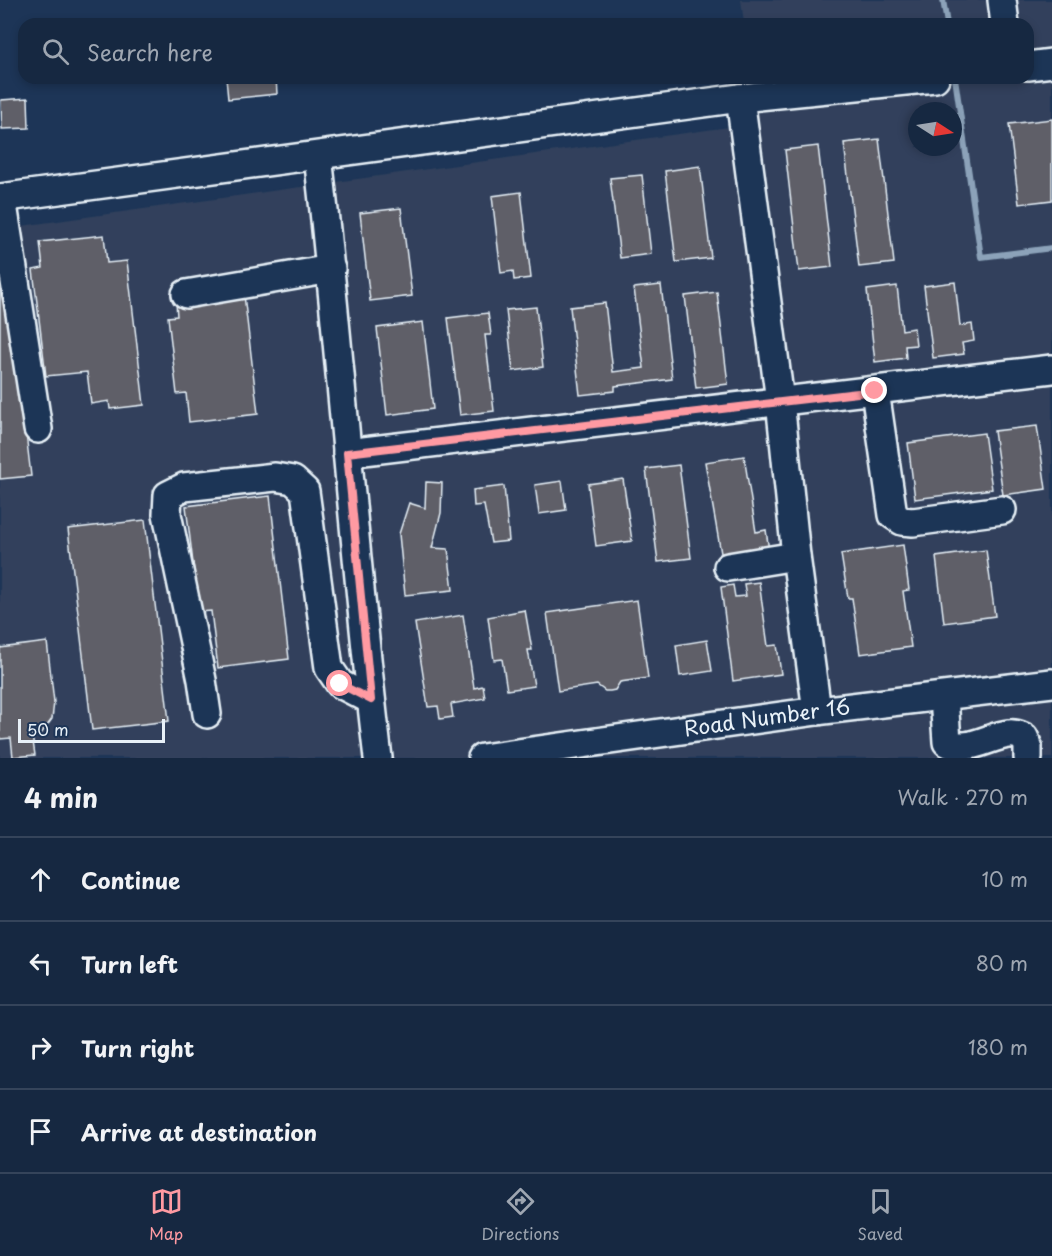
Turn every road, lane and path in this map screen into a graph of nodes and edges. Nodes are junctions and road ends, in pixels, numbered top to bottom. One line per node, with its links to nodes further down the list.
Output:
1 (1002, 0): 2 (street)
2 (1004, 18)
3 (1052, 63): 4 (street)
4 (1034, 65)
5 (876, 84): 6 (street)
6 (740, 98): 7 (street); 13 (street)
7 (318, 156): 8 (street); 9 (street)
8 (1, 198): 14 (street)
9 (331, 269): 10 (street); 15 (street)
10 (186, 294)
11 (1052, 369): 12 (street)
12 (875, 391): 13 (street); 16 (street)
13 (780, 401): 15 (street); 17 (street)
14 (38, 429)
15 (347, 453): 21 (street)
16 (1002, 510)
17 (796, 556): 18 (street); 22 (street)
18 (728, 567)
19 (1052, 683): 20 (street, Road Number 16)
20 (944, 698): 22 (street, Road Number 16); 24 (street)
21 (371, 700): 23 (street); 25 (street)
22 (817, 711): 26 (street, Road Number 16)
23 (207, 714)
24 (954, 752): 27 (street)
25 (378, 758)
26 (482, 758)
27 (1028, 758)

